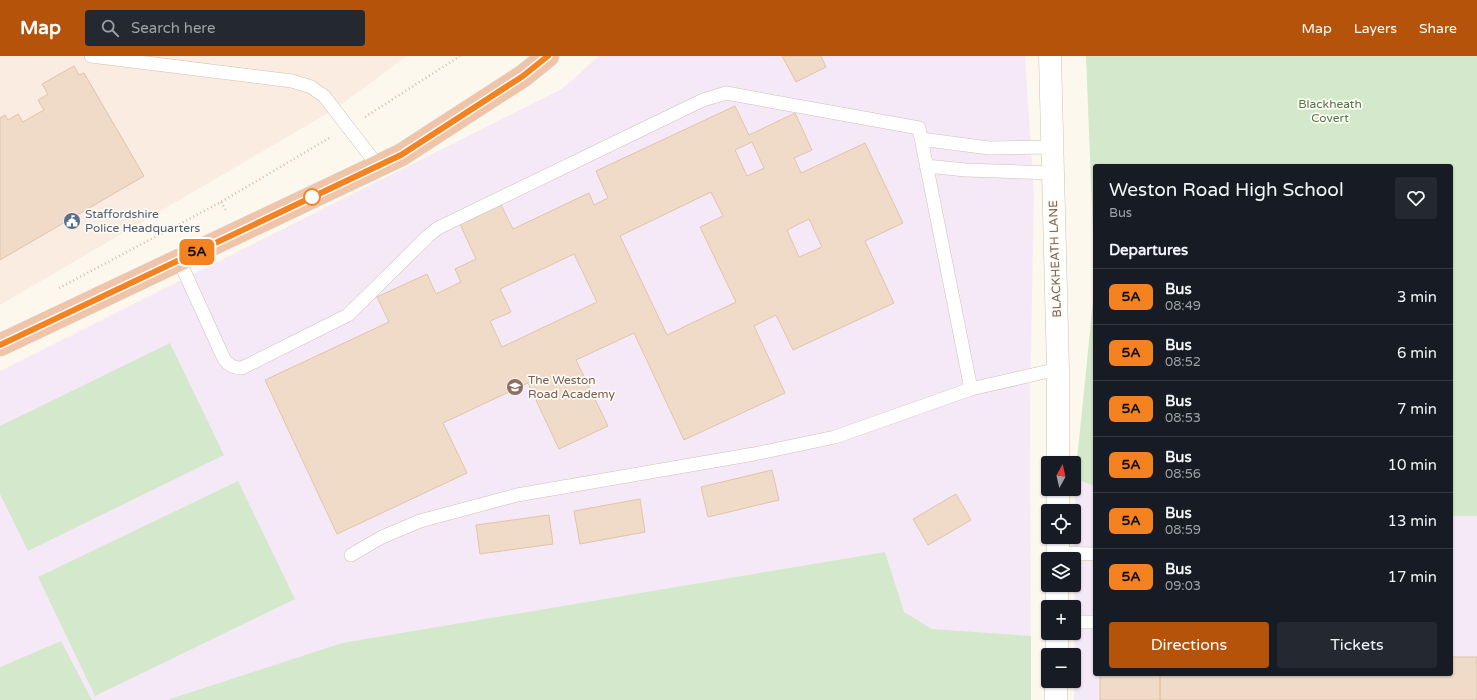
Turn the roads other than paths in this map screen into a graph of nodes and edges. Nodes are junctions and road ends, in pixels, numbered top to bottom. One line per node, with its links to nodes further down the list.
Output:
1 (91, 56): 6 (lane)
2 (548, 56): 6 (highway)
3 (1050, 56): 5 (street, BLACKHEATH LANE)
4 (921, 139): 5 (lane); 7 (lane); 9 (lane)
5 (1052, 147): 8 (street, BLACKHEATH LANE)
6 (378, 166): 9 (highway)
7 (926, 166): 8 (lane); 12 (lane)
8 (1053, 173): 11 (street, BLACKHEATH LANE)
9 (180, 260): 10 (highway)
10 (0, 345)
11 (1058, 369): 12 (lane); 13 (street, BLACKHEATH LANE)
12 (971, 389): 16 (lane)
13 (1058, 456)
14 (1058, 550): 15 (lane)
15 (1093, 554)
16 (351, 555)
17 (1081, 622): 18 (lane)
18 (1093, 622)
19 (1056, 688): 20 (street)
20 (1056, 700)

